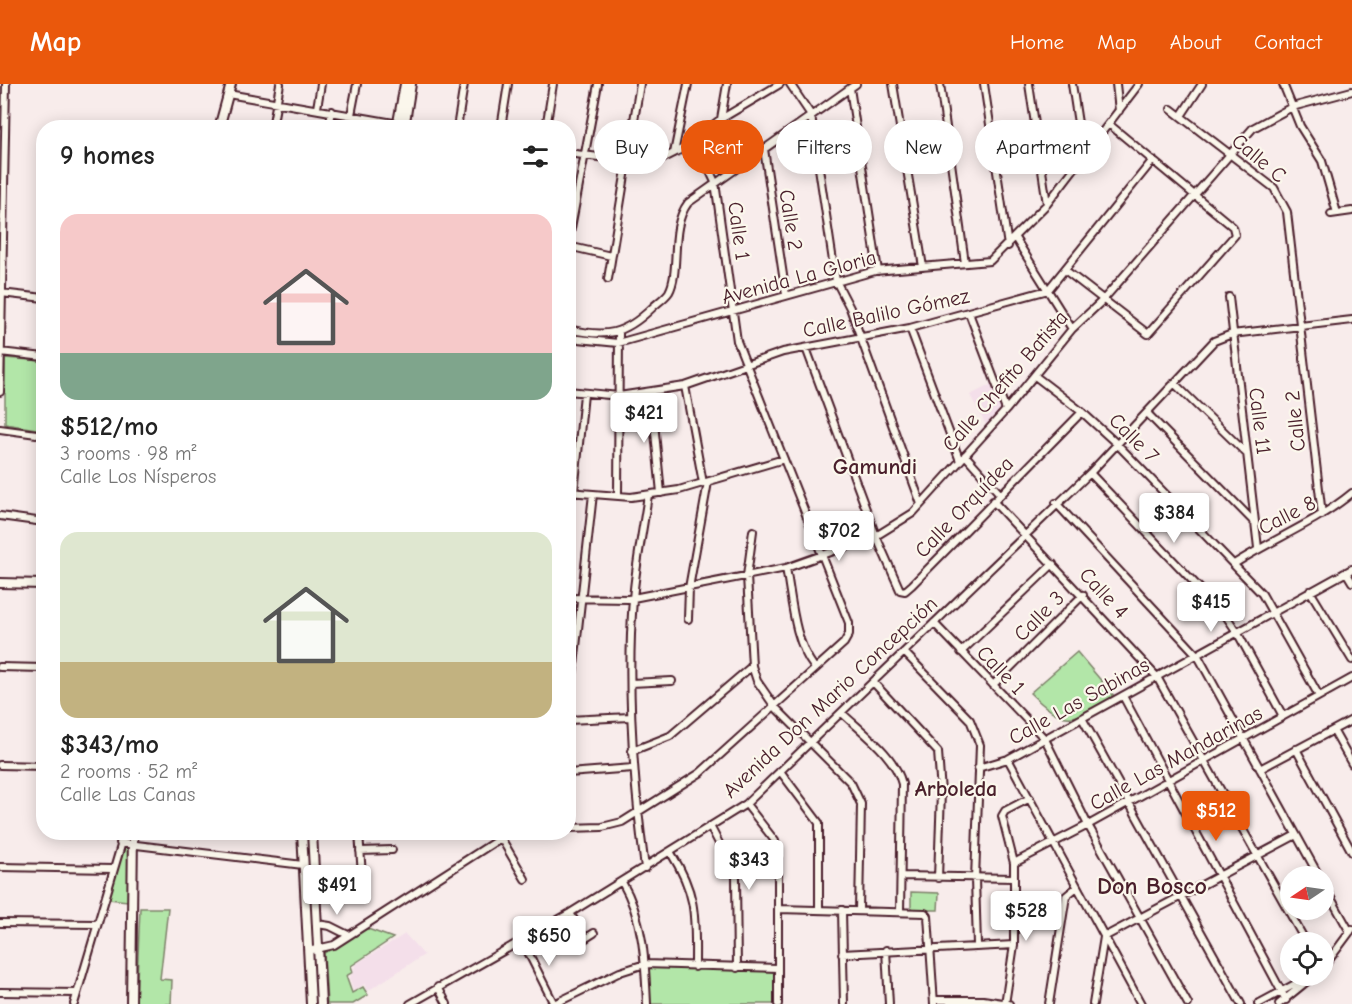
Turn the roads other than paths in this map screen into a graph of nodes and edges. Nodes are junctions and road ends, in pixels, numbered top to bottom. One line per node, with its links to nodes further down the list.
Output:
1 (6, 84): 82 (street)
2 (231, 84): 29 (main road)
3 (280, 84): 30 (street)
4 (321, 84): 32 (street)
5 (357, 84): 36 (street)
6 (405, 84): 44 (main road)
7 (411, 84): 45 (main road)
8 (464, 84): 46 (street)
9 (508, 84): 47 (street)
10 (552, 84): 48 (street)
11 (598, 84): 58 (street)
12 (640, 84): 49 (street)
13 (688, 84): 55 (street)
14 (726, 84): 39 (street)
15 (780, 84): 27 (street)
16 (790, 84): 37 (street)
17 (893, 84): 76 (street)
18 (940, 84): 75 (street)
19 (984, 84): 72 (street)
20 (1029, 84): 69 (street)
21 (1072, 84): 50 (street)
22 (1116, 84): 35 (street)
23 (1139, 84): 35 (street, Avenida La Gloria)
24 (1202, 84): 38 (street)
25 (1283, 84): 31 (street)
26 (853, 86): 37 (street); 78 (street)
27 (768, 87): 39 (street)
28 (1352, 91): 31 (street, Calle Chefito Batista)
29 (228, 94): 30 (street); 40 (main road)
30 (277, 102): 32 (street); 41 (street)
31 (1292, 107): 57 (street, Calle Chefito Batista); 70 (street)
32 (317, 108): 34 (street)
33 (1171, 109): 38 (street, Calle C)
34 (332, 111): 36 (street); 42 (street)
35 (1120, 112): 51 (street, Avenida La Gloria)
36 (351, 114): 43 (street)
37 (811, 115): 54 (street); 80 (street)
38 (1181, 116): 57 (street, Calle C)
39 (721, 119)
40 (221, 120)
41 (274, 120)
42 (330, 120)
43 (376, 120)
44 (402, 120)
45 (402, 120)
46 (458, 120)
47 (502, 120)
48 (547, 120)
49 (634, 120)
50 (1078, 120)
51 (1111, 124)
52 (1111, 126): 61 (street)
53 (681, 149): 55 (street)
54 (764, 149): 83 (street, Calle 2)
55 (674, 153): 59 (street)
56 (576, 154): 58 (street)
57 (1229, 154): 67 (street, Calle Chefito Batista); 90 (street, Calle C)
58 (585, 156): 60 (street); 68 (street)
59 (669, 156)
60 (594, 157)
61 (1153, 160): 67 (street); 77 (street)
62 (625, 174): 74 (street)
63 (711, 174): 66 (street, Calle 1)
64 (727, 174): 66 (street)
65 (1070, 174): 69 (street, Avenida La Gloria)
66 (715, 182): 87 (street, Calle 1); 94 (street)
67 (1196, 195): 86 (street, Calle Chefito Batista); 86 (street)
68 (576, 203)
69 (1047, 204): 71 (street, Avenida La Gloria)
70 (1352, 211)
71 (1015, 238): 72 (street, Avenida La Gloria); 81 (street)
72 (1008, 246): 75 (street, Avenida La Gloria)
73 (576, 247): 74 (street)
74 (611, 256): 79 (street)
75 (965, 263): 76 (street, Avenida La Gloria)
76 (923, 267): 78 (street, Avenida La Gloria)
77 (1065, 270): 81 (street); 86 (street)
78 (878, 271): 80 (street, Avenida La Gloria)
79 (608, 279)
80 (836, 281): 83 (street, Avenida La Gloria); 96 (street)
81 (1048, 290): 88 (street, Calle Balilo Gómez); 92 (street)
82 (1, 293): 84 (street); 100 (street)
83 (786, 295): 87 (street, Avenida La Gloria)
84 (36, 297)
85 (1229, 297): 95 (street, Calle 11)
86 (1103, 300): 92 (street, Calle Chefito Batista)
87 (734, 311): 98 (street, Avenida La Gloria); 102 (street, Calle 1)
88 (969, 313): 91 (street, Calle Balilo Gómez); 111 (street)
89 (1352, 320): 90 (street)
90 (1301, 324): 95 (street); 133 (street, Calle 2)
91 (910, 328): 96 (street, Calle Balilo Gómez); 119 (street)
92 (1072, 329): 103 (street, Calle Chefito Batista)
93 (576, 331): 94 (street)
94 (619, 332): 98 (street)
95 (1232, 334): 104 (street, Avenida Don Mario Concepción); 117 (street, Calle 11)
96 (860, 337): 99 (street, Calle Balilo Gómez); 131 (street)
97 (576, 339): 98 (street, Avenida La Gloria)
98 (618, 343): 110 (street)
99 (806, 348): 102 (street, Calle Balilo Gómez); 139 (street, Calle Orquídea)
100 (1, 352): 101 (street); 106 (street)
101 (36, 356)
102 (745, 364): 105 (street, Calle Balilo Gómez); 120 (street, Calle 1)
103 (1035, 376): 111 (street, Calle Chefito Batista); 112 (street, Calle 7)
104 (1174, 383): 113 (street, Avenida Don Mario Concepción); 117 (street)
105 (685, 386): 108 (street, Calle Balilo Gómez); 122 (street)
106 (0, 392)
107 (576, 392): 109 (street, Calle Balilo Gómez)
108 (651, 392): 110 (street, Calle Balilo Gómez); 124 (street)
109 (584, 394): 110 (street, Calle Balilo Gómez); 118 (street)
110 (619, 396): 129 (street)
111 (1006, 410): 119 (street, Calle Chefito Batista)
112 (1082, 411): 116 (street, Calle 7); 127 (street, Calle Orquídea)
113 (1147, 413): 116 (street, Avenida Don Mario Concepción); 136 (street)
114 (0, 429): 115 (street)
115 (36, 434)
116 (1118, 445): 121 (street, Avenida Don Mario Concepción); 143 (street, Calle 7)
117 (1247, 454): 136 (street, Calle 11)
118 (576, 455)
119 (962, 458): 127 (street); 131 (street, Calle Chefito Batista)
120 (784, 459): 122 (street); 141 (street, Calle 1)
121 (1090, 473): 132 (street, Avenida Don Mario Concepción); 159 (street)
122 (706, 482): 124 (street); 150 (street)
123 (576, 493): 126 (street)
124 (661, 493): 128 (street)
125 (1352, 493): 133 (street, Calle 8)
126 (593, 494): 129 (street); 154 (street)
127 (1000, 494): 130 (street, Calle Orquídea)
128 (648, 495): 129 (street); 155 (street)
129 (618, 496)
130 (993, 501): 138 (street, Calle 4); 139 (street, Calle Orquídea)
131 (921, 504): 139 (street, Calle Chefito Batista)
132 (1056, 504): 138 (street, Avenida Don Mario Concepción); 163 (street)
133 (1322, 515): 140 (street, Calle 8)
134 (0, 516): 135 (street)
135 (36, 521)
136 (1255, 523): 140 (street, Calle 11)
137 (753, 531): 146 (street)
138 (1024, 534): 142 (street, Calle 4); 158 (street, Avenida Don Mario Concepción)
139 (876, 536): 141 (street, Calle Chefito Batista)
140 (1258, 548): 143 (street, Calle 8)
141 (823, 555): 144 (street, Calle Chefito Batista); 167 (street, Calle 1)
142 (1053, 564): 152 (street, Calle 4); 161 (street)
143 (1234, 564): 156 (street, Calle 7)
144 (786, 568): 146 (street, Calle Chefito Batista); 167 (street)
145 (1349, 571): 147 (street); 151 (street, Calle Las Sabinas)
146 (747, 576): 150 (street, Calle Chefito Batista); 165 (street)
147 (1352, 582)
148 (0, 583): 149 (main road)
149 (36, 584)
150 (689, 588): 155 (street, Calle Chefito Batista); 157 (street)
151 (1310, 591): 156 (street, Calle Las Sabinas); 164 (street)
152 (1083, 595): 169 (street, Calle 4); 174 (street, Calle 3)
153 (576, 598): 154 (street, Calle Chefito Batista)
154 (583, 598): 155 (street, Calle Chefito Batista); 162 (street)
155 (633, 598): 173 (street)
156 (1274, 612): 159 (street, Calle Las Sabinas); 176 (street, Calle 7)
157 (688, 620)
158 (934, 623): 160 (street, Avenida Don Mario Concepción); 161 (street, Calle 1)
159 (1237, 632): 163 (street, Calle Las Sabinas); 179 (street)
160 (904, 652): 172 (street, Avenida Don Mario Concepción); 196 (street)
161 (961, 652): 174 (street, Calle 1)
162 (576, 655)
163 (1198, 656): 169 (street, Calle Las Sabinas); 186 (street)
164 (1352, 660)
165 (752, 666): 177 (street); 189 (street)
166 (0, 667): 168 (street)
167 (814, 667): 177 (street)
168 (36, 668)
169 (1158, 676): 175 (street, Calle Las Sabinas); 191 (street, Calle 4)
170 (1352, 678): 176 (street, Calle Las Mandarinas)
171 (672, 681): 173 (street)
172 (873, 682): 178 (street, Avenida Don Mario Concepción); 233 (street)
173 (631, 683): 180 (street)
174 (993, 685): 185 (street, Calle 1)
175 (1123, 696): 181 (street, Calle Las Sabinas); 200 (street)
176 (1319, 696): 179 (street, Calle Las Mandarinas)
177 (775, 707): 187 (street); 204 (street)
178 (842, 713): 187 (street, Avenida Don Mario Concepción); 232 (street)
179 (1283, 716): 186 (street, Calle Las Mandarinas)
180 (630, 717): 182 (street); 189 (street)
181 (1082, 718): 185 (street, Calle Las Sabinas); 202 (street)
182 (576, 720)
183 (1352, 720): 184 (street)
184 (1333, 730): 188 (street); 192 (street)
185 (1045, 739): 190 (street, Calle Las Sabinas); 205 (street, Calle 1)
186 (1244, 739): 191 (street, Calle Las Mandarinas); 197 (street)
187 (810, 742): 198 (street, Avenida Don Mario Concepción); 244 (street)
188 (1296, 749): 197 (street); 221 (street)
189 (632, 751): 195 (street)
190 (1008, 759): 196 (street, Calle Las Sabinas); 201 (street)
191 (1205, 760): 200 (street, Calle Las Mandarinas); 223 (street, Calle 4)
192 (1352, 764)
193 (0, 765): 194 (street)
194 (36, 766)
195 (633, 768): 199 (street); 204 (street)
196 (978, 768): 236 (street)
197 (1260, 769): 208 (street)
198 (780, 771): 203 (street, Avenida Don Mario Concepción); 242 (street)
199 (576, 772)
200 (1168, 780): 202 (street, Calle Las Mandarinas); 230 (street)
201 (1030, 798): 217 (street); 224 (street)
202 (1128, 803): 205 (street, Calle Las Mandarinas); 239 (street)
203 (746, 804): 206 (street, Avenida Don Mario Concepción); 241 (street)
204 (637, 812): 207 (street); 228 (street)
205 (1088, 825): 217 (street, Calle Las Mandarinas); 247 (street, Calle 1)
206 (710, 826): 222 (street, Avenida Don Mario Concepción); 269 (street)
207 (576, 828)
208 (1296, 835): 223 (street); 226 (street)
209 (121, 840): 216 (street)
210 (134, 840): 218 (main road)
211 (302, 840): 225 (main road)
212 (312, 840): 250 (main road)
213 (359, 840): 220 (street)
214 (498, 840): 254 (street)
215 (502, 840): 235 (street)
216 (120, 843): 218 (street); 229 (street)
217 (1055, 843): 224 (street, Calle Las Mandarinas); 238 (street)
218 (134, 844): 225 (street); 282 (main road)
219 (392, 850): 220 (street)
220 (360, 851): 231 (street)
221 (1352, 852)
222 (671, 853): 228 (street, Avenida Don Mario Concepción); 268 (street)
223 (1258, 855): 230 (street); 252 (street, Calle 4)
224 (1014, 863): 234 (street)
225 (303, 865): 264 (main road)
226 (1313, 866)
227 (0, 867): 229 (street)
228 (645, 868): 237 (street, Avenida Don Mario Concepción)
229 (112, 869): 249 (street)
230 (1221, 875): 239 (street); 275 (street)
231 (362, 876)
232 (901, 876): 233 (street); 245 (street)
233 (938, 878): 236 (street)
234 (1014, 878): 236 (street); 260 (street)
235 (525, 879)
236 (975, 879): 259 (street)
237 (622, 882): 246 (street, Avenida Don Mario Concepción); 267 (street)
238 (1077, 887): 255 (street); 293 (street)
239 (1182, 895): 247 (street); 296 (street)
240 (1334, 902): 251 (street)
241 (779, 909): 242 (street); 270 (street)
242 (819, 909): 243 (street)
243 (842, 910): 244 (street); 266 (street)
244 (859, 910): 245 (street)
245 (900, 911): 261 (street)
246 (570, 913): 256 (street); 257 (street, Avenida Don Mario Concepción)
247 (1140, 918): 255 (street); 295 (street, Calle 1)
248 (0, 923): 249 (street)
249 (96, 924): 276 (street)
250 (317, 924): 254 (street); 262 (main road)
251 (1351, 930): 265 (street)
252 (1300, 932)
253 (594, 933): 256 (street)
254 (348, 935): 262 (street)
255 (1104, 937): 279 (street); 294 (street)
256 (585, 938): 258 (street)
257 (522, 940): 273 (street, Avenida Don Mario Concepción); 287 (street)
258 (575, 945)
259 (977, 945): 260 (street); 261 (street)
260 (1014, 945): 292 (street)
261 (931, 947): 263 (street); 278 (street)
262 (318, 950): 264 (street); 284 (main road)
263 (886, 950): 266 (street); 291 (street)
264 (308, 951): 283 (main road)
265 (1334, 953)
266 (842, 954): 290 (street)
267 (645, 964): 268 (street); 287 (street); 288 (street)
268 (695, 967): 269 (street)
269 (737, 968): 270 (street)
270 (777, 968): 289 (street)
271 (1293, 986): 275 (street)
272 (1302, 986): 277 (street)
273 (438, 987): 285 (street, Avenida Don Mario Concepción); 286 (street)
274 (0, 992): 276 (street)
275 (1282, 992): 277 (street); 280 (street)
276 (77, 993): 281 (street)
277 (1286, 1000): 298 (street)
278 (934, 1002): 292 (street)
279 (1138, 1002)
280 (1266, 1002): 297 (street)
281 (74, 1004)
282 (131, 1004)
283 (311, 1004)
284 (321, 1004)
285 (410, 1004)
286 (447, 1004)
287 (554, 1004)
288 (647, 1004)
289 (778, 1004)
290 (844, 1004)
291 (889, 1004)
292 (1007, 1004)
293 (1049, 1004)
294 (1093, 1004)
295 (1188, 1004)
296 (1241, 1004)
297 (1258, 1004)
298 (1279, 1004)

